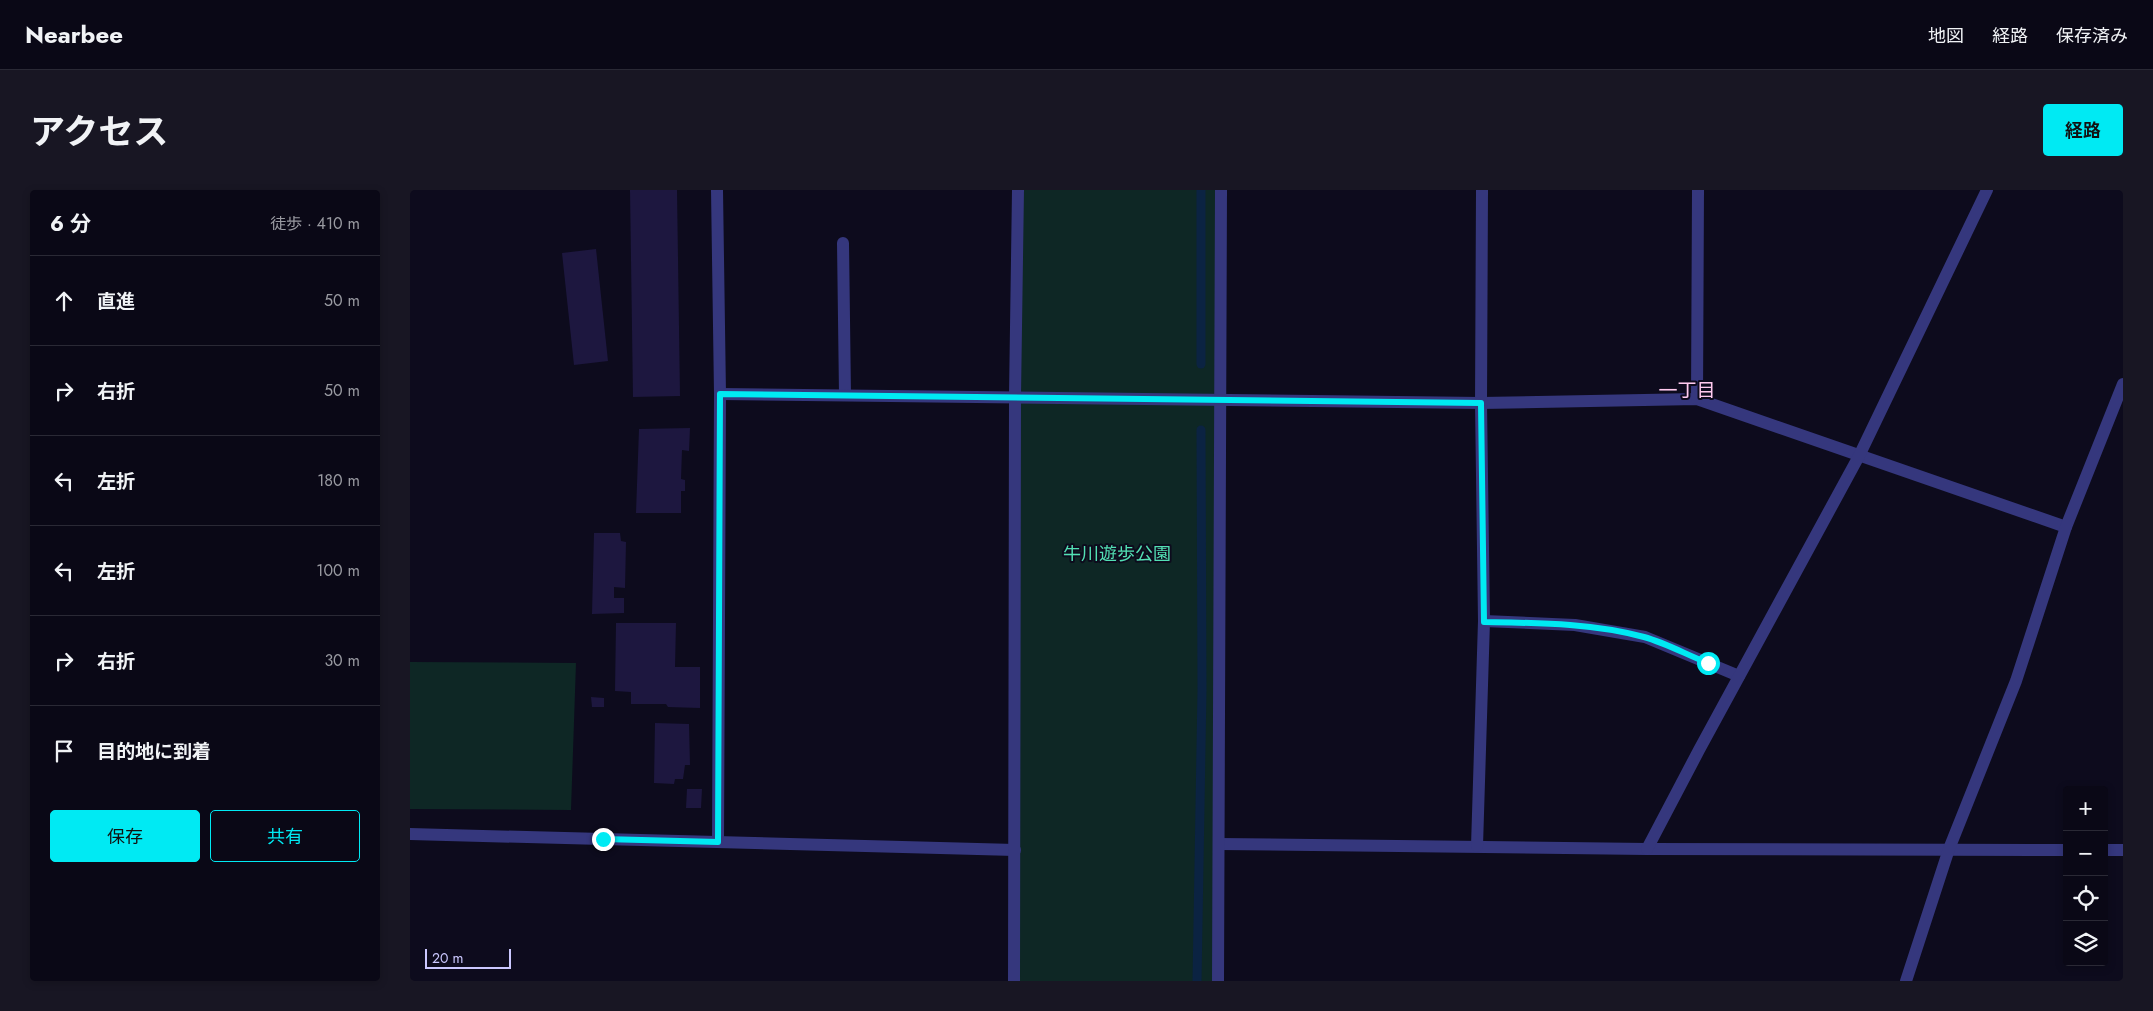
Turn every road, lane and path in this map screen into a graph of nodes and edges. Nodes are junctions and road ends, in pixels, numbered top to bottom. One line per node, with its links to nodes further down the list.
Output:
1 (717, 190): 9 (street)
2 (1018, 190): 11 (street)
3 (1221, 190): 13 (street)
4 (1482, 190): 14 (street)
5 (1698, 190): 12 (street)
6 (1987, 190): 15 (street)
7 (843, 244): 10 (street)
8 (2123, 384): 16 (street)
9 (720, 394): 10 (street); 20 (street)
10 (845, 395): 11 (street)
11 (1015, 396): 13 (street); 25 (street)
12 (1697, 400): 14 (street); 15 (street)
13 (1220, 401): 14 (street); 21 (street)
14 (1481, 403): 17 (street)
15 (1859, 456): 16 (street); 18 (street)
16 (2066, 527): 24 (street)
17 (1484, 622): 18 (street); 22 (street)
18 (1739, 676): 23 (street)
19 (410, 834): 20 (street)
20 (718, 842): 25 (street)
21 (1219, 844): 22 (street); 30 (street)
22 (1477, 846): 23 (street)
23 (1648, 849): 24 (street)
24 (1950, 849): 26 (street); 31 (street)
25 (1015, 850): 29 (street)
26 (2063, 850)
27 (2108, 850): 28 (street)
28 (2123, 850)
29 (1014, 981)
30 (1218, 981)
31 (1906, 981)

